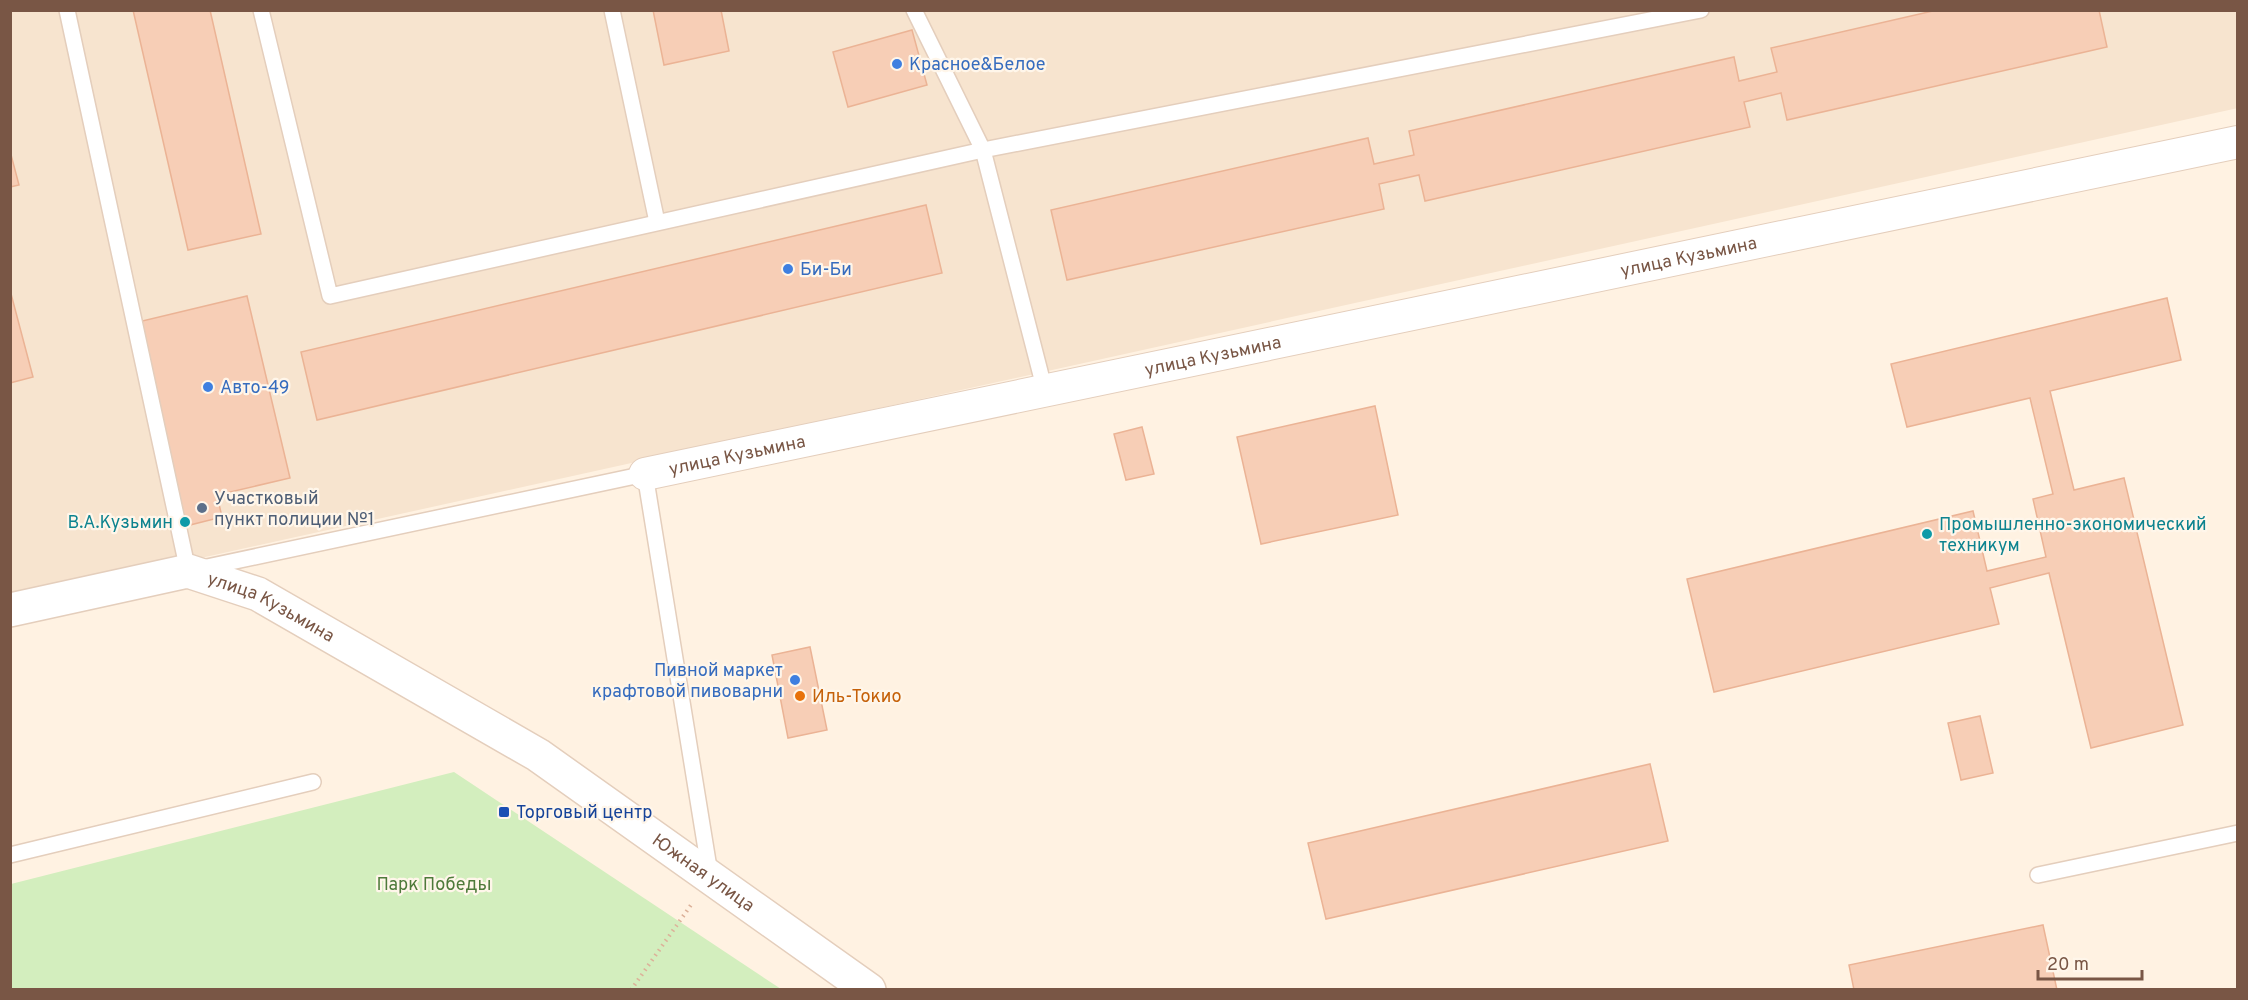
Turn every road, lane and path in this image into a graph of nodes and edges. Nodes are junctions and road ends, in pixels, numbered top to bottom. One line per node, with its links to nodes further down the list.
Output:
1 (67, 10): 11 (lane)
2 (261, 10): 8 (lane)
3 (612, 10): 8 (lane)
4 (914, 10): 7 (lane)
5 (1701, 10): 7 (lane)
6 (2238, 142): 9 (street, улица Кузьмина)
7 (983, 150): 8 (lane); 9 (lane)
8 (657, 222)
9 (1045, 391): 10 (street, улица Кузьмина)
10 (645, 474): 11 (lane, улица Кузьмина); 18 (lane)
11 (188, 571): 12 (street, улица Кузьмина); 13 (street, улица Кузьмина)
12 (10, 610)
13 (538, 755): 18 (street, Южная улица)
14 (313, 782): 16 (lane)
15 (2238, 833): 17 (lane)
16 (10, 855)
17 (2038, 875)
18 (711, 878): 19 (path); 20 (street, Южная улица)
19 (631, 990)
20 (869, 990)

